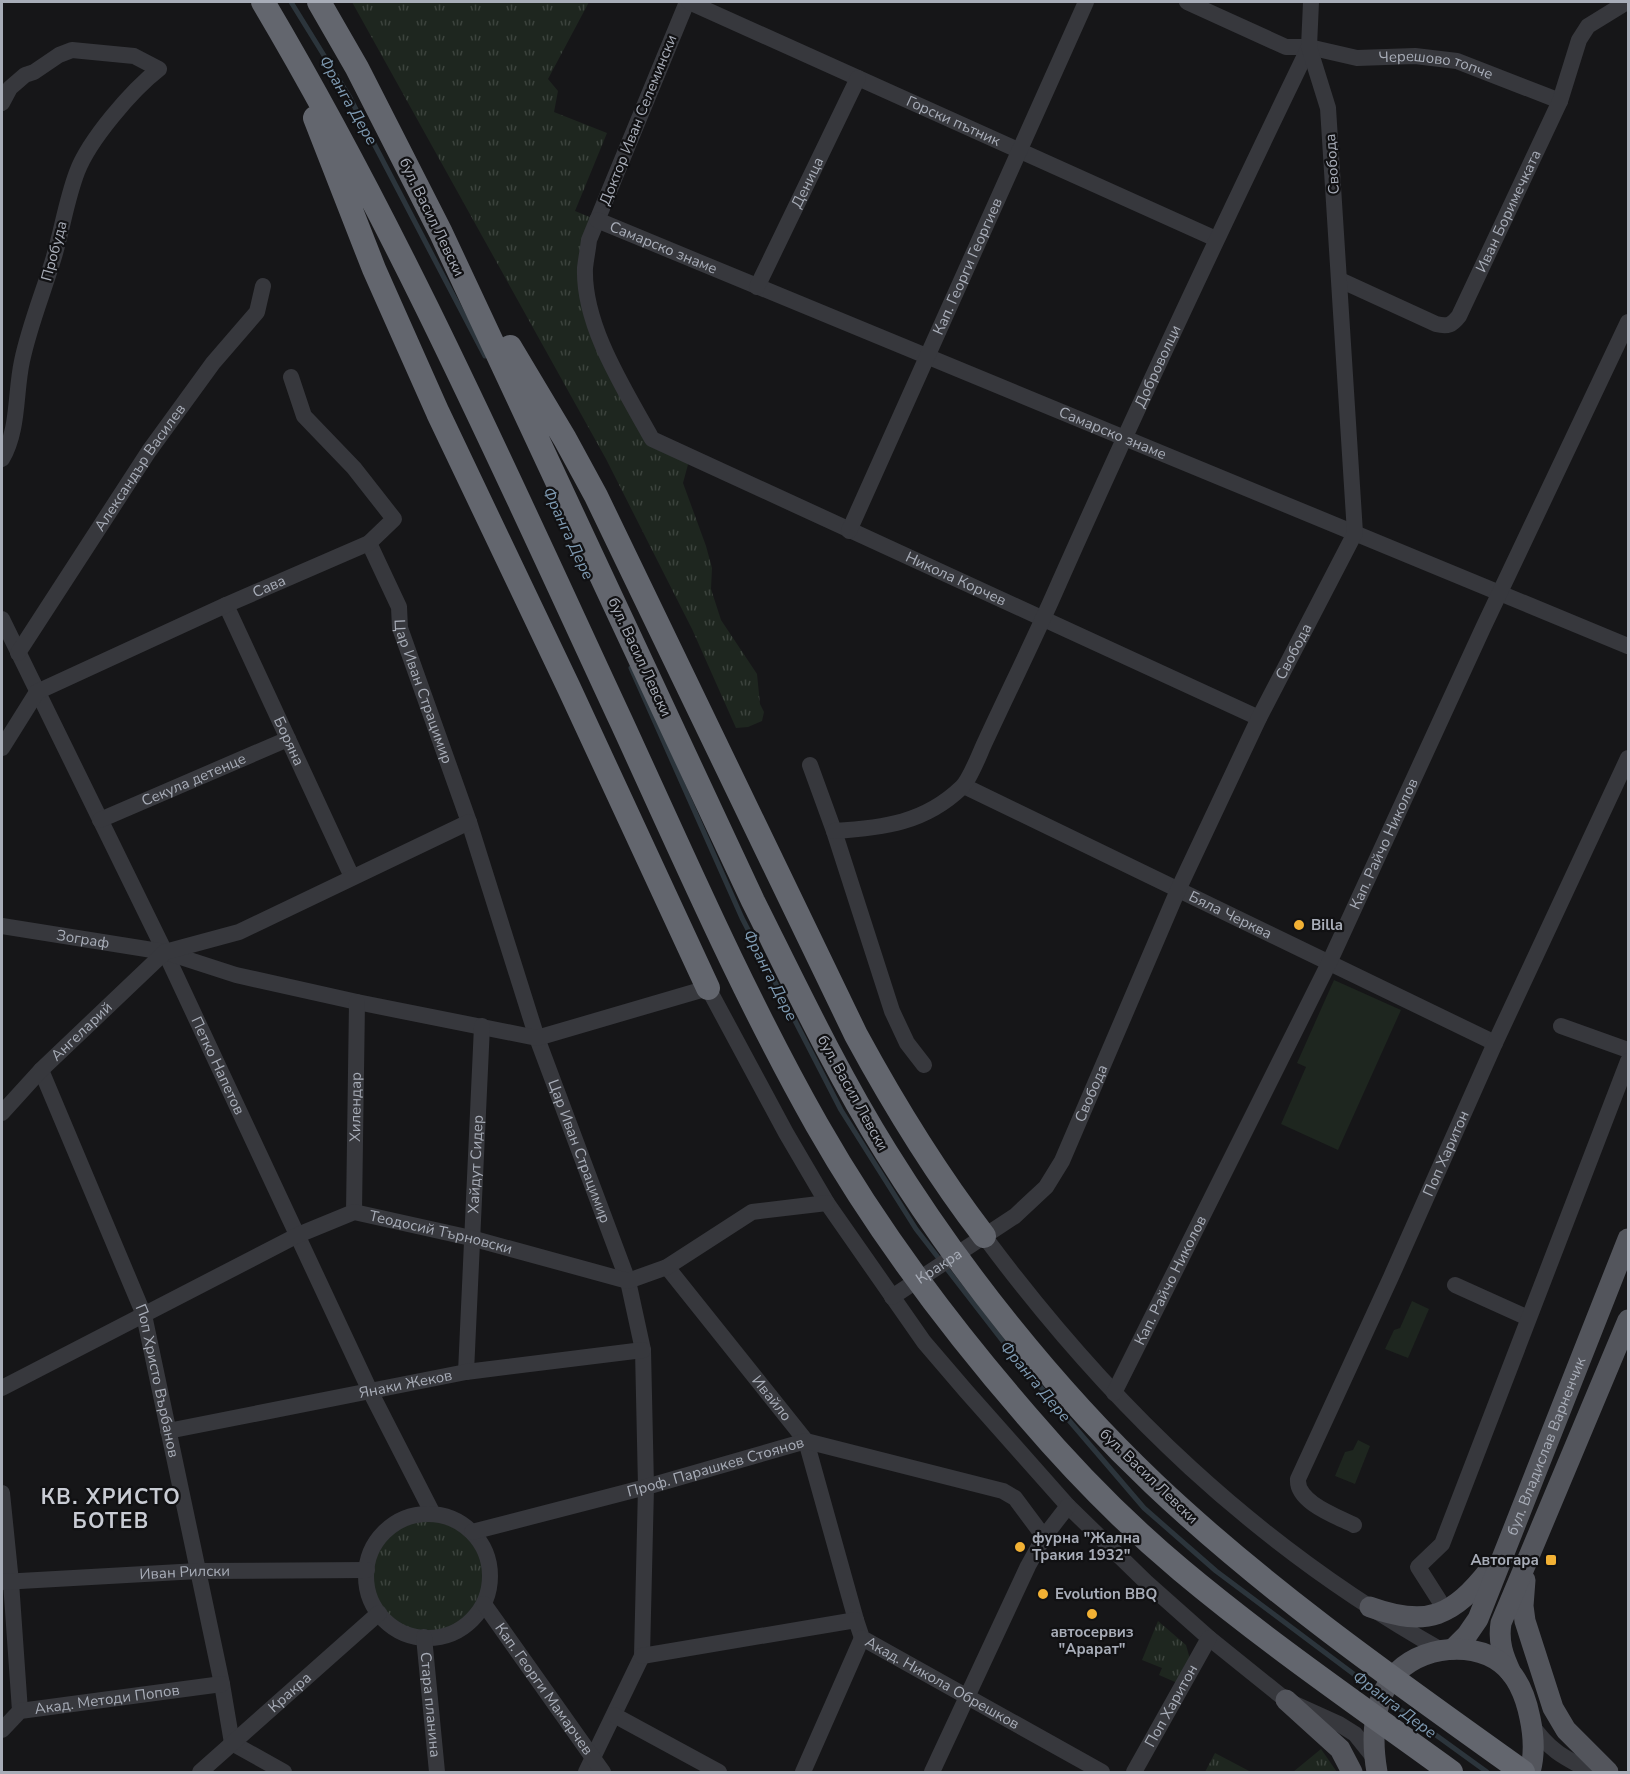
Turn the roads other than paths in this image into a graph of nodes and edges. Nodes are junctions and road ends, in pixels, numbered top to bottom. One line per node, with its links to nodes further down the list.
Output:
1 (263, 2): 8 (highway)
2 (319, 2): 15 (highway, бул. Васил Левски)
3 (688, 2): 10 (street, Горски пътник); 14 (street, Доктор Иван Селемински)
4 (1086, 2): 13 (street, Кап. Георги Георгиев)
5 (1187, 2): 9 (street)
6 (1311, 2): 9 (street, Свобода)
7 (1627, 2): 11 (street, Иван Боримечката)
8 (283, 35): 50 (highway); 124 (highway)
9 (1309, 47): 11 (street, Черешово топче); 16 (street, Доброволци); 17 (street, Свобода)
10 (858, 78): 13 (street, Горски пътник); 19 (street, Деница)
11 (1560, 101): 17 (street, Иван Боримечката)
12 (2, 104): 25 (street, Прoбудa)
13 (1021, 150): 16 (street, Горски пътник); 21 (street, Кап. Георги Георгиев)
14 (597, 220): 19 (street, Самарско знаме); 24 (street, Доктор Иван Селемински)
15 (441, 233): 65 (highway); 125 (highway, бул. Васил Левски)
16 (1216, 239): 23 (street, Доброволци)
17 (1340, 280): 27 (street, Свобода)
18 (262, 286): 34 (street, Александър Василев)
19 (758, 287): 21 (street, Самарско знаме)
20 (1629, 322): 29 (street, Кап. Райчо Николов)
21 (927, 356): 23 (street, Самарско знаме); 26 (street, Кап. Георги Георгиев)
22 (291, 377): 28 (street, Сава)
23 (1124, 438): 27 (street, Самарско знаме); 32 (street, Доброволци)
24 (652, 439): 26 (street, Никола Корчев)
25 (2, 459)
26 (849, 531): 32 (street, Никола Корчев)
27 (1355, 533): 29 (street, Самарско знаме); 36 (street, Свобода)
28 (369, 543): 30 (street, Сава); 43 (street, Цар Иван Страцимир)
29 (1500, 593): 33 (street, Самарско знаме); 49 (street, Кап. Райчо Николов)
30 (226, 605): 35 (street, Сава); 37 (street, Боряна)
31 (2, 619): 34 (street, Петко Напетов)
32 (1043, 620): 36 (street, Никола Корчев); 41 (street, Доброволци)
33 (1629, 646)
34 (18, 653): 35 (street, Петко Напетов)
35 (36, 692): 38 (street); 42 (street, Петко Напетов)
36 (1259, 718): 46 (street, Свобода)
37 (288, 739): 42 (street, Секула детенце); 45 (street, Боряна)
38 (2, 748)
39 (1629, 758): 55 (street, Поп Харитон)
40 (810, 765): 44 (street)
41 (964, 786): 44 (street); 46 (street, Бяла Черква)
42 (100, 820): 48 (street, Петко Напетов)
43 (469, 822): 45 (street); 54 (street, Цар Иван Страцимир)
44 (834, 831): 58 (street)
45 (352, 877): 48 (street)
46 (1178, 890): 49 (street, Бяла Черква); 65 (street, Свобода)
47 (2, 926): 48 (street, Зограф)
48 (165, 952): 51 (street, Зограф); 59 (street, Ангеларий); 63 (street, Петко Напетов)
49 (1329, 963): 55 (street, Бяла Черква); 78 (street, Кап. Райчо Николов)
50 (708, 988): 54 (street); 61 (street)
51 (357, 1002): 52 (street, Зограф); 62 (street, Хилендар)
52 (482, 1026): 54 (street, Зограф); 64 (street, Хайдут Сидер)
53 (1561, 1026): 56 (street)
54 (537, 1038): 68 (street, Цар Иван Страцимир)
55 (1495, 1043): 85 (street, Поп Харитон)
56 (1629, 1050)
57 (1629, 1061): 72 (street)
58 (924, 1065)
59 (41, 1070): 60 (street, Ангеларий); 71 (street, Поп Христо Върбанов)
60 (2, 1113)
61 (827, 1203): 67 (street); 70 (street)
62 (354, 1212): 63 (street, Теодосий Търновски); 64 (street, Теодосий Търновски)
63 (298, 1235): 71 (street, Теодосий Търновски); 77 (street, Петко Напетов)
64 (471, 1238): 68 (street, Теодосий Търновски); 75 (street, Хайдут Сидер)
65 (980, 1239): 70 (street, Кракра); 78 (street)
66 (1629, 1239): 88 (main road, бул. Владислав Варненчик)
67 (668, 1267): 68 (street); 80 (street, Ивайло)
68 (628, 1281): 74 (street, Цар Иван Страцимир)
69 (1455, 1285): 72 (street)
70 (899, 1293): 83 (street)
71 (144, 1315): 76 (street, Теодосий Търновски); 79 (street, Поп Христо Върбанов)
72 (1528, 1318): 93 (street)
73 (1629, 1320): 89 (main road, бул. Владислав Варненчик)
74 (644, 1350): 75 (street, Янаки Жеков); 81 (street, Цар Иван Страцимир)
75 (466, 1372): 77 (street, Янаки Жеков)
76 (2, 1388)
77 (371, 1392): 79 (street, Янаки Жеков); 84 (street, Петко Напетов)
78 (1114, 1393): 95 (street)
79 (168, 1431): 91 (street, Поп Христо Върбанов)
80 (806, 1441): 81 (street, Проф. Парашкев Стоянов); 87 (street, Проф. Парашкев Стоянов); 97 (street, Ивайло)
81 (646, 1487): 86 (street, Проф. Парашкев Стоянов); 102 (street, Цар Иван Страцимир)
82 (2, 1493): 92 (street)
83 (1068, 1506): 87 (street); 100 (street)
84 (433, 1514): 86 (street); 90 (street)
85 (1354, 1525)
86 (472, 1532): 94 (street)
87 (1044, 1537): 105 (street)
88 (1505, 1550): 95 (main road); 101 (main road, бул. Владислав Варненчик)
89 (1528, 1557): 103 (main road, бул. Владислав Варненчик); 128 (main road)
90 (367, 1570): 91 (street, Иван Рилски); 96 (street)
91 (198, 1571): 92 (street, Иван Рилски); 104 (street, Поп Христо Върбанов)
92 (6, 1582): 107 (street)
93 (1439, 1600)
94 (484, 1604): 98 (street); 112 (street, Кап. Георги Мамарчев)
95 (1370, 1607): 101 (street)
96 (379, 1613): 98 (street); 111 (street, Кракра)
97 (856, 1620): 99 (street, Акад. Никола Обрешков); 102 (street, Акад. Никола Обрешков)
98 (424, 1637): 116 (street, Стара планина)
99 (862, 1638): 105 (street, Акад. Никола Обрешков); 119 (street)
100 (1209, 1638): 106 (street); 122 (street, Поп Харитон)
101 (1448, 1650): 103 (main road); 113 (main road)
102 (642, 1656): 108 (street, Цар Иван Страцимир)
103 (1511, 1673): 109 (main road, бул. Владислав Варненчик)
104 (222, 1684): 107 (street, Акад. Методи Попов); 111 (street, Поп Христо Върбанов)
105 (969, 1697): 120 (street); 121 (street, Акад. Никола Обрешков)
106 (1286, 1700): 113 (street); 123 (main road)
107 (20, 1711): 110 (street, Акад. Методи Попов)
108 (614, 1715): 112 (street, Цар Иван Страцимир); 118 (street)
109 (1531, 1724): 126 (main road, бул. Владислав Варненчик); 127 (street)
110 (2, 1730)
111 (232, 1743): 114 (street, Кракра); 115 (street)
112 (589, 1765): 117 (street, Кап. Георги Мамарчев)
113 (1376, 1766)
114 (200, 1773)
115 (284, 1773)
116 (437, 1773)
117 (603, 1773)
118 (719, 1773)
119 (803, 1773)
120 (932, 1773)
121 (1102, 1773)
122 (1134, 1773)
123 (1352, 1773)
124 (1451, 1773)
125 (1523, 1773)
126 (1530, 1773)
127 (1592, 1773)
128 (1608, 1773)

